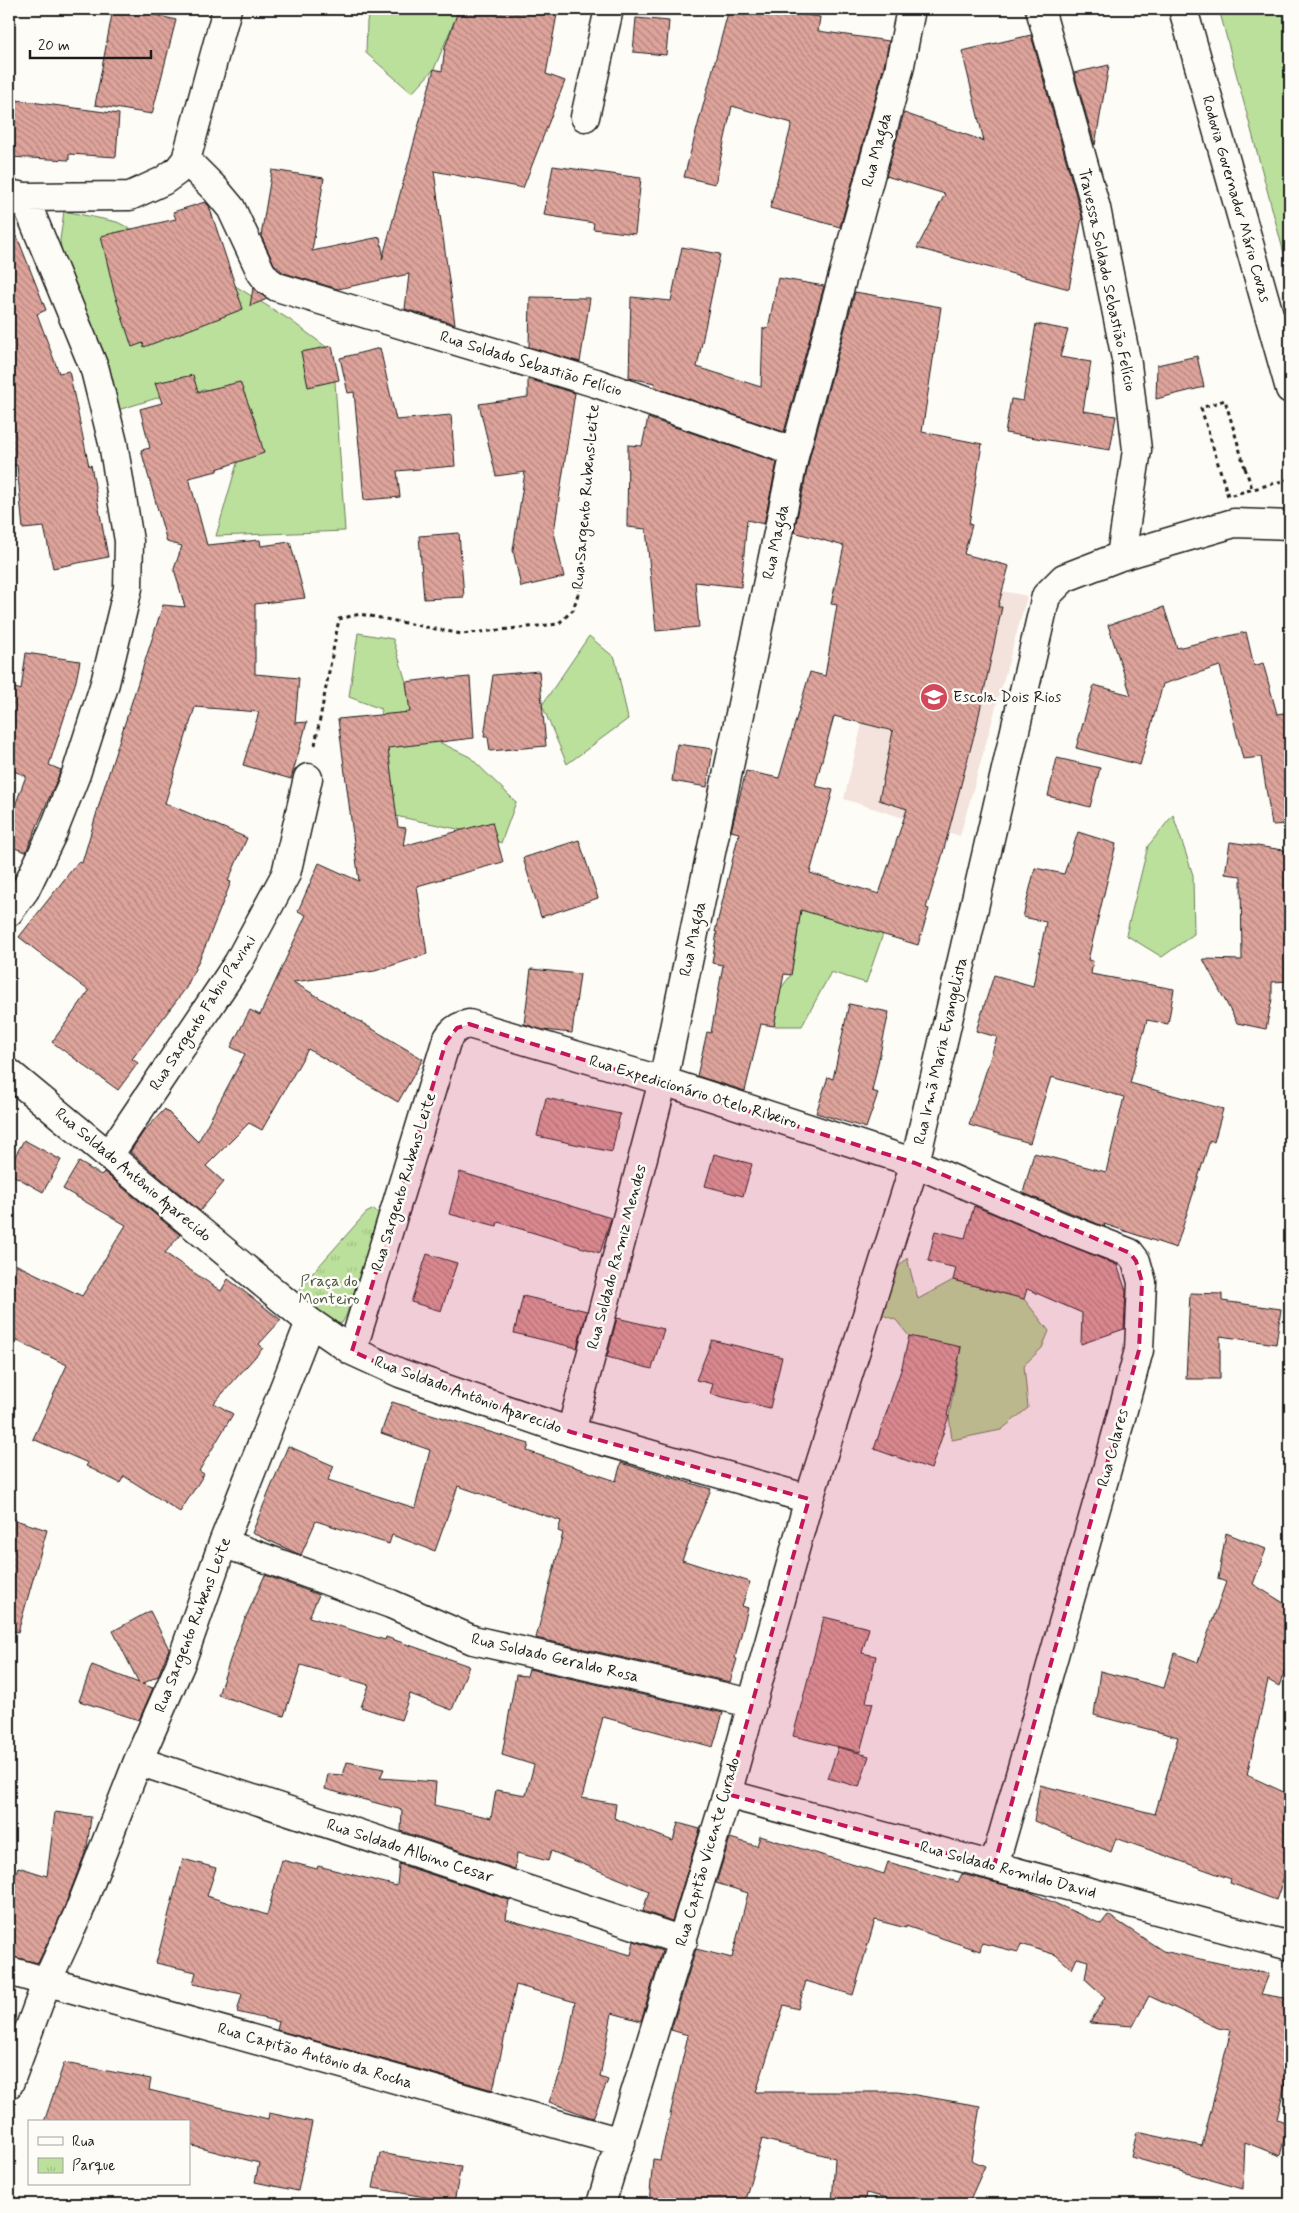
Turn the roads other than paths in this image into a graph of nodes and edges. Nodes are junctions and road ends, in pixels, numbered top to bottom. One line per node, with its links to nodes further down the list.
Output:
1 (227, 9): 7 (main road)
2 (609, 9): 6 (main road)
3 (911, 9): 10 (main road, Rua Magda)
4 (1040, 9): 12 (main road, Travessa Soldado Sebastião Felício)
5 (1183, 9): 9 (main road, Rodovia Governador Mário Covas)
6 (585, 117)
7 (186, 160): 8 (main road); 10 (main road, Rua Soldado Sebastião Felício)
8 (16, 195): 14 (main road)
9 (1290, 389)
10 (795, 452): 17 (main road, Rua Magda)
11 (1290, 524): 12 (main road)
12 (1121, 556): 19 (main road, Rua Irmã Maria Evangelista)
13 (308, 778): 18 (main road, Rua Sargento Fabio Pavini)
14 (9, 912)
15 (469, 1024): 17 (main road, Rua Expedicionário Otelo Ribeiro); 21 (main road, Rua Sargento Rubens Leite)
16 (12, 1080): 18 (main road, Rua Soldado Antônio Aparecido)
17 (664, 1081): 19 (main road, Rua Expedicionário Otelo Ribeiro); 22 (main road, Rua Soldado Ramiz Mendes)
18 (109, 1156): 20 (main road, Rua Soldado Antônio Aparecido)
19 (915, 1163): 23 (main road, Rua Irmã Maria Evangelista); 28 (main road, Rua Colares)
20 (310, 1322): 21 (main road, Rua Soldado Antônio Aparecido); 24 (main road, Rua Sargento Rubens Leite)
21 (352, 1351): 22 (main road, Rua Soldado Antônio Aparecido)
22 (570, 1432): 23 (main road, Rua Soldado Antônio Aparecido)
23 (809, 1499): 25 (main road, Rua Capitão Vicente Curado)
24 (223, 1543): 25 (main road, Rua Soldado Geraldo Rosa); 26 (main road, Rua Sargento Rubens Leite)
25 (751, 1702): 27 (main road, Rua Capitão Vicente Curado)
26 (138, 1761): 29 (main road, Rua Soldado Albino Cesar); 32 (main road, Rua Sargento Rubens Leite)
27 (726, 1794): 28 (main road, Rua Soldado Romildo David); 29 (main road, Rua Capitão Vicente Curado)
28 (994, 1866): 30 (main road, Rua Soldado Romildo David)
29 (683, 1941): 34 (main road, Rua Capitão Vicente Curado)
30 (1290, 1946)
31 (9, 1971): 32 (main road, Rua Capitão Antônio da Rocha)
32 (47, 1981): 33 (main road, Rua Sargento Rubens Leite); 34 (main road, Rua Capitão Antônio da Rocha)
33 (9, 2084)
34 (621, 2142): 35 (main road, Rua Capitão Vicente Curado)
35 (601, 2204)

